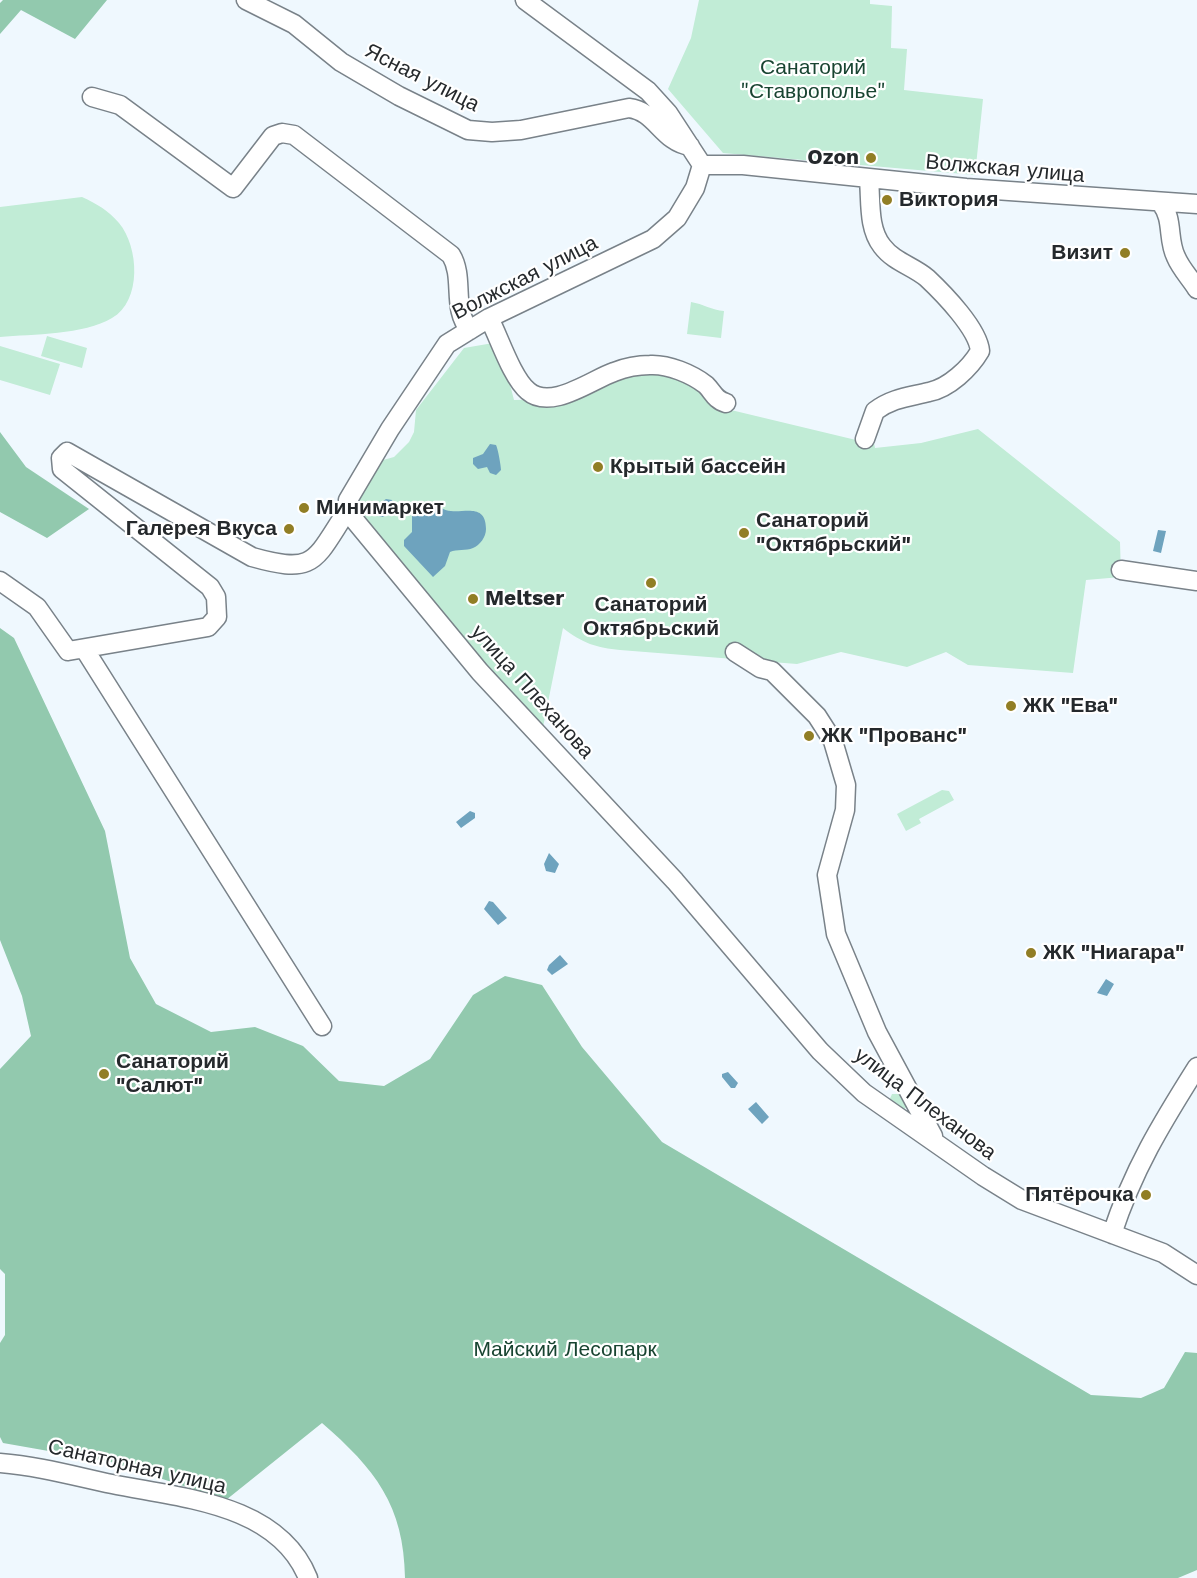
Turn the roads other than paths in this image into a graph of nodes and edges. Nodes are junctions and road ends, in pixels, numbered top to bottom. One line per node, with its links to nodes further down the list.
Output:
1 (246, 0): 4 (street, Ясная улица)
2 (525, 0): 4 (street)
3 (92, 97): 11 (street)
4 (690, 146): 5 (street)
5 (702, 165): 6 (street, Волжская улица); 10 (street, Волжская улица)
6 (870, 180): 7 (street, Волжская улица); 13 (street)
7 (1161, 203): 8 (street, Волжская улица); 9 (street)
8 (1197, 204)
9 (1197, 290)
10 (489, 318): 11 (street, Волжская улица); 12 (street)
11 (470, 330): 14 (street, Волжская улица)
12 (726, 403)
13 (865, 439)
14 (348, 511): 18 (street); 22 (street, улица Плеханова)
15 (1121, 570): 17 (street)
16 (0, 581): 18 (street)
17 (1197, 581)
18 (85, 650): 20 (street)
19 (735, 652): 22 (street)
20 (322, 1026)
21 (1197, 1067): 23 (street)
22 (935, 1140): 23 (street, улица Плеханова)
23 (1112, 1234): 24 (street, улица Плеханова)
24 (1197, 1275)
25 (0, 1463): 26 (street, Санаторная улица)
26 (308, 1578)

